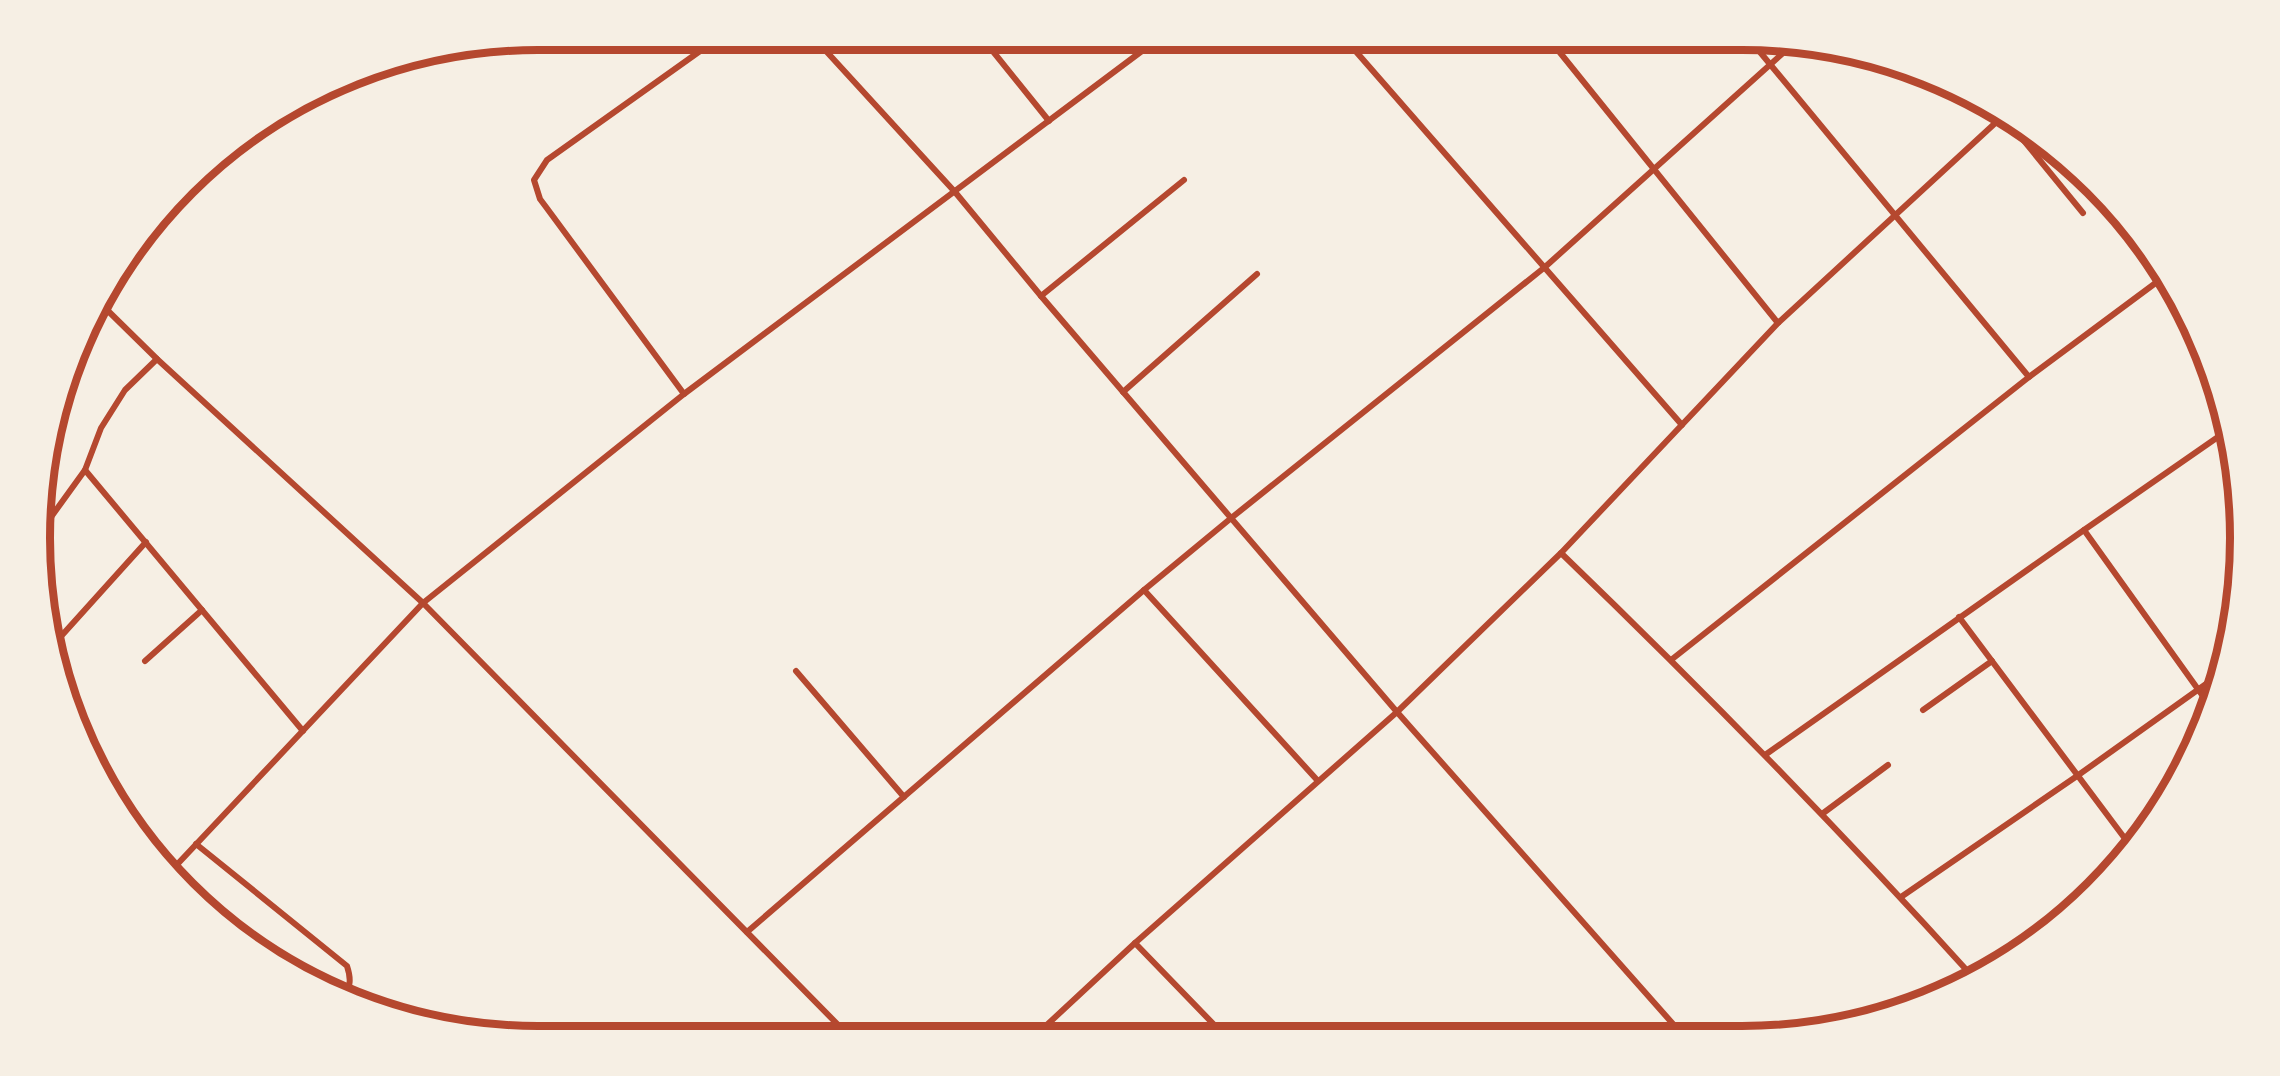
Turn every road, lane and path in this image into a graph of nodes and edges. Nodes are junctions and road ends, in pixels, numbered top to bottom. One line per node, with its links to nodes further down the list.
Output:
1 (702, 50): 27 (street)
2 (825, 50): 15 (street)
3 (992, 50): 10 (street)
4 (1143, 50): 10 (street)
5 (1355, 50): 18 (street)
6 (1558, 50): 13 (street)
7 (1759, 51): 9 (street)
8 (1784, 52): 9 (street)
9 (1770, 64): 13 (street); 17 (street)
10 (1049, 121): 15 (street)
11 (1996, 121): 17 (street)
12 (2022, 138): 16 (street)
13 (1654, 168): 18 (street); 23 (street)
14 (1184, 180): 21 (street)
15 (955, 192): 21 (street); 27 (street)
16 (2083, 213)
17 (1895, 214): 23 (street); 25 (street)
18 (1545, 267): 28 (street); 32 (street)
19 (1257, 274): 26 (street)
20 (2157, 282): 25 (street)
21 (1041, 296): 26 (street)
22 (107, 310): 24 (street)
23 (1778, 322): 28 (street)
24 (157, 359): 30 (street); 37 (street)
25 (2029, 377): 41 (street)
26 (1123, 392): 32 (street)
27 (684, 394): 37 (street)
28 (1682, 425): 35 (street)
29 (2220, 436): 33 (street)
30 (85, 470): 31 (street); 34 (street)
31 (51, 518)
32 (1230, 519): 36 (street); 49 (street)
33 (2084, 530): 39 (street); 46 (street)
34 (146, 542): 38 (street); 40 (street)
35 (1561, 554): 41 (street); 49 (street)
36 (1144, 590): 54 (street); 55 (street)
37 (423, 603): 50 (street); 61 (street)
38 (202, 610): 42 (street); 50 (street)
39 (1959, 617): 43 (street); 51 (street)
40 (60, 637)
41 (1671, 660): 51 (street)
42 (145, 661)
43 (1992, 661): 48 (street); 53 (street)
44 (796, 671): 55 (street)
45 (2209, 682): 46 (street)
46 (2198, 689): 47 (street); 53 (street)
47 (2204, 698)
48 (1923, 710)
49 (1397, 712): 54 (street); 68 (street)
50 (303, 731): 58 (street)
51 (1765, 755): 56 (street)
52 (1888, 765): 56 (street)
53 (2077, 776): 57 (street); 60 (street)
54 (1318, 781): 62 (street)
55 (904, 797): 61 (street)
56 (1822, 814): 60 (street)
57 (2126, 840)
58 (196, 844): 59 (street); 64 (street)
59 (177, 866)
60 (1901, 897): 63 (street)
61 (747, 932): 65 (street)
62 (1135, 943): 66 (street); 67 (street)
63 (1967, 971)
64 (350, 988)
65 (839, 1026)
66 (1046, 1026)
67 (1215, 1026)
68 (1675, 1026)

